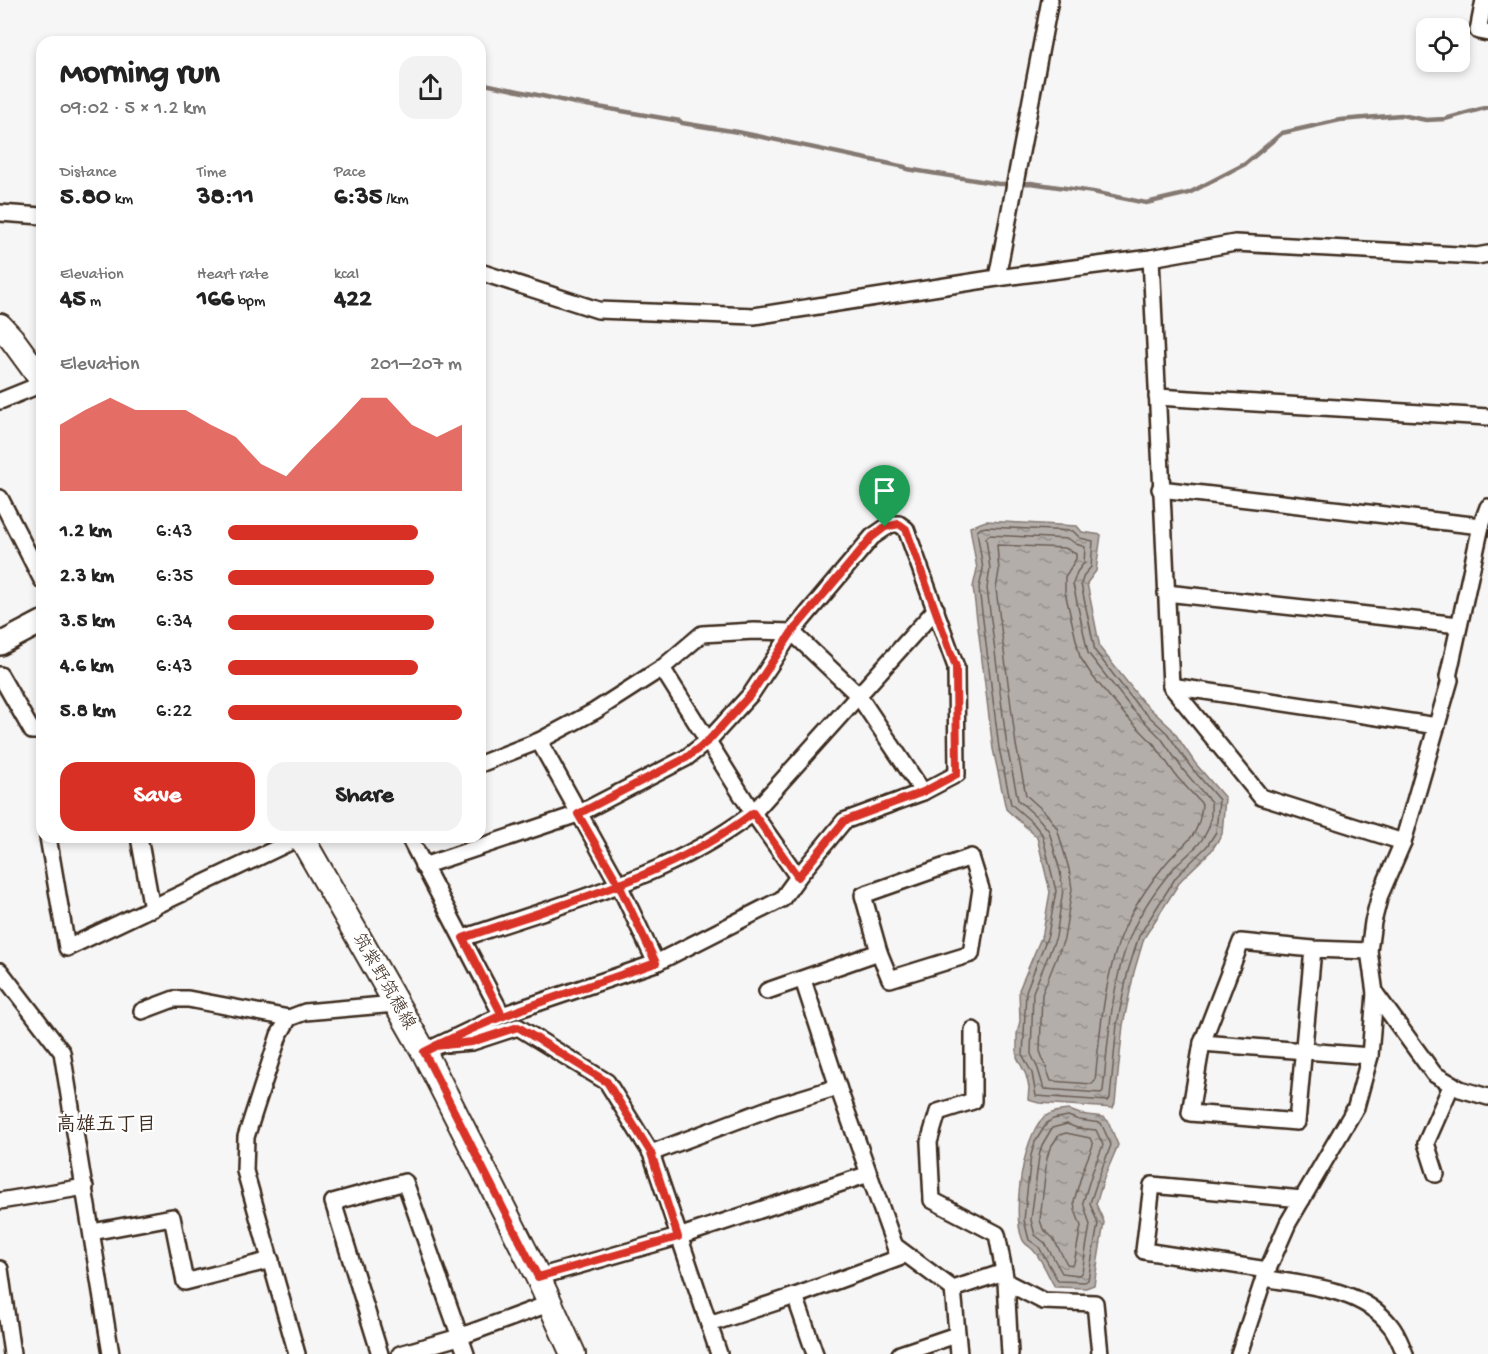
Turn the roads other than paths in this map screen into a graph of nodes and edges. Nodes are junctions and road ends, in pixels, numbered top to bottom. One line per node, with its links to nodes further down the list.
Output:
1 (1050, 0): 9 (street)
2 (1484, 0): 3 (street)
3 (1488, 33)
4 (0, 213): 5 (street)
5 (36, 216)
6 (1488, 254): 7 (street)
7 (1152, 258): 9 (street); 13 (street)
8 (486, 274): 9 (street)
9 (997, 278)
10 (0, 326): 11 (main road)
11 (36, 373)
12 (36, 385): 14 (street)
13 (1157, 397): 15 (street); 16 (street)
14 (0, 401)
15 (1488, 417)
16 (1160, 489): 19 (street); 21 (street)
17 (0, 498): 20 (street)
18 (1488, 507): 19 (street)
19 (1481, 526): 24 (street)
20 (36, 568)
21 (1166, 593): 24 (street); 29 (street)
22 (936, 609): 25 (street); 30 (street); 36 (street)
23 (36, 625): 26 (street)
24 (1459, 625): 31 (street)
25 (792, 632): 27 (street); 30 (street); 33 (street)
26 (0, 644)
27 (662, 668): 33 (street); 34 (street)
28 (0, 675): 32 (street)
29 (1171, 686): 31 (street); 39 (street)
30 (858, 694): 36 (street); 37 (street)
31 (1437, 726): 39 (street)
32 (36, 731)
33 (709, 740): 37 (street); 38 (street)
34 (539, 741): 35 (street); 38 (street)
35 (486, 762)
36 (923, 792): 46 (street)
37 (753, 813): 46 (street); 47 (street)
38 (578, 814): 45 (street); 47 (street)
39 (1404, 842): 51 (street)
40 (49, 843): 48 (street)
41 (140, 843): 48 (street)
42 (289, 843): 48 (street)
43 (304, 843): 58 (main road, 筑紫野筑穂線)
44 (412, 843): 45 (street)
45 (423, 866): 49 (street)
46 (798, 877): 53 (street)
47 (619, 885): 49 (street); 53 (street)
48 (152, 909)
49 (463, 938): 60 (street)
50 (1313, 949): 51 (street); 63 (street); 65 (street)
51 (1369, 951): 57 (street)
52 (879, 952): 52 (street); 55 (street)
53 (656, 963): 60 (street)
54 (0, 971): 73 (street)
55 (803, 980): 56 (street); 68 (street)
56 (767, 991)
57 (1375, 993): 66 (street); 67 (street)
58 (395, 1004): 61 (street); 64 (main road, 筑紫野筑穂線)
59 (142, 1011): 61 (street)
60 (502, 1015): 64 (street)
61 (289, 1018): 79 (street)
62 (973, 1030): 83 (street)
63 (1202, 1043): 65 (street); 65 (street)
64 (430, 1049): 70 (street); 82 (main road, 筑紫野筑穂線)
65 (1305, 1050): 66 (street)
66 (1370, 1056): 74 (street)
67 (1452, 1084): 69 (street); 72 (street)
68 (838, 1087): 70 (street); 71 (street)
69 (1488, 1097)
70 (651, 1153): 77 (street)
71 (869, 1174): 77 (street); 78 (street)
72 (1436, 1174)
73 (85, 1187): 75 (street); 76 (street)
74 (1302, 1199): 81 (street); 81 (street)
75 (0, 1201)
76 (92, 1232): 79 (street); 91 (street)
77 (678, 1237): 82 (street); 87 (street)
78 (895, 1246): 84 (street); 85 (street)
79 (271, 1260): 92 (street)
80 (0, 1269): 90 (street)
81 (1265, 1274): 103 (street); 104 (street)
82 (538, 1277): 86 (main road, 筑紫野筑穂線)
83 (1005, 1277): 84 (street); 101 (street); 102 (street)
84 (953, 1289): 88 (street)
85 (795, 1296): 87 (street); 98 (street)
86 (551, 1303): 89 (street); 96 (main road, 筑紫野筑穂線)
87 (709, 1324): 97 (street)
88 (956, 1335): 99 (street); 100 (street)
89 (459, 1337): 93 (street); 94 (street); 95 (street)
90 (12, 1354)
91 (111, 1354)
92 (297, 1354)
93 (380, 1354)
94 (400, 1354)
95 (466, 1354)
96 (573, 1354)
97 (719, 1354)
98 (814, 1354)
99 (900, 1354)
100 (958, 1354)
101 (1010, 1354)
102 (1100, 1354)
103 (1239, 1354)
104 (1405, 1354)

